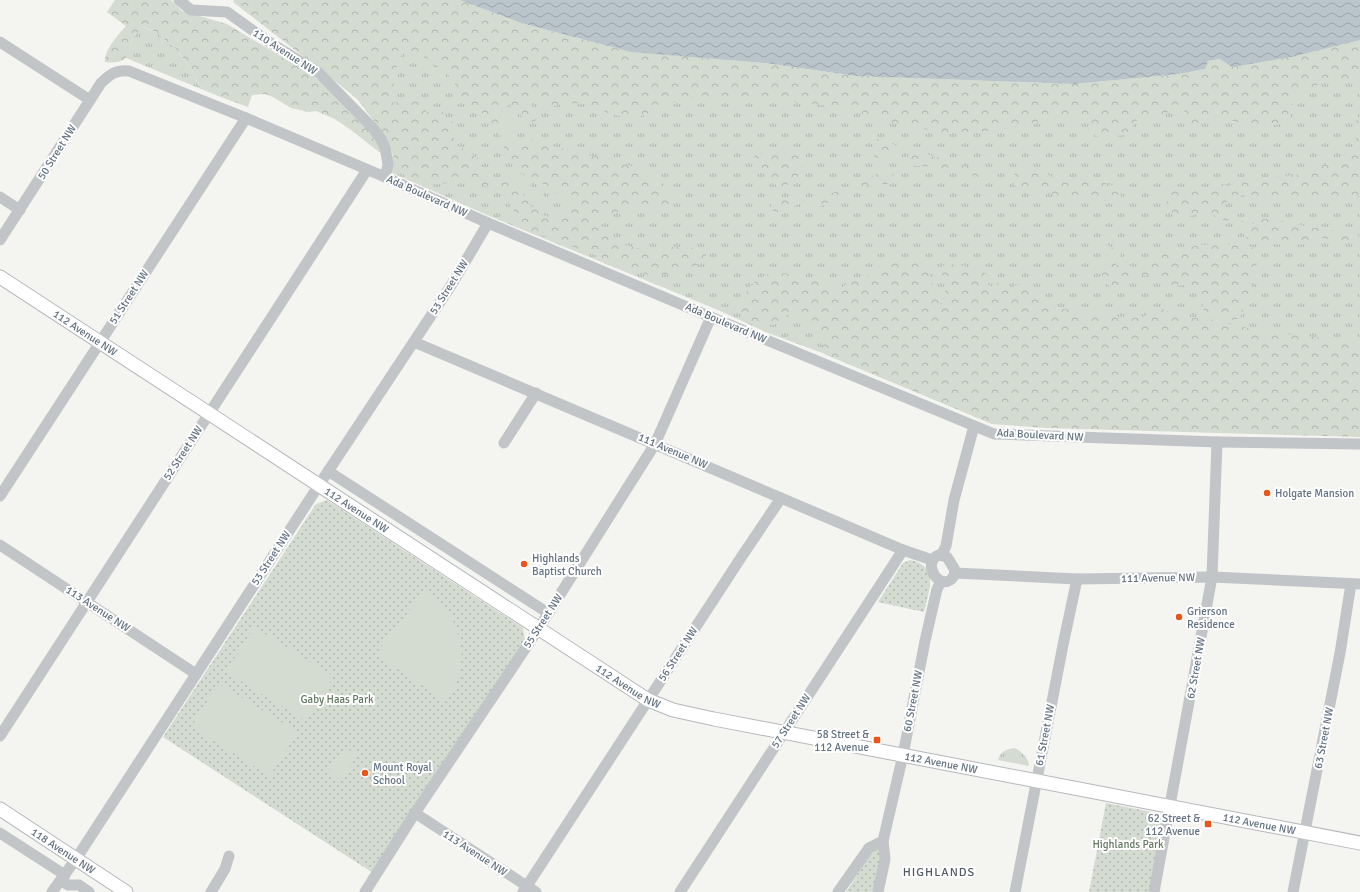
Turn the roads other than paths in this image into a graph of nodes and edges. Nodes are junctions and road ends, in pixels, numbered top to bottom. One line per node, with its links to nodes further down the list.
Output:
1 (179, 0): 7 (street, 110 Avenue NW)
2 (0, 42): 4 (street)
3 (120, 70): 4 (street, 50 Street NW); 5 (street, Ada Boulevard NW)
4 (90, 100): 9 (street, 50 Street NW)
5 (246, 118): 6 (street, Ada Boulevard NW); 14 (street, 51 Street NW)
6 (366, 170): 7 (street, Ada Boulevard NW); 17 (street, 52 Street NW)
7 (385, 177): 10 (street, Ada Boulevard NW)
8 (0, 196): 9 (street)
9 (20, 210): 11 (street, 50 Street NW)
10 (488, 223): 13 (street, Ada Boulevard NW); 15 (street, 53 Street NW)
11 (0, 240)
12 (0, 277): 14 (main road, 112 Avenue NW)
13 (711, 317): 18 (street, Ada Boulevard NW); 21 (street, 55 Street NW)
14 (100, 342): 17 (main road, 112 Avenue NW); 25 (street, 51 Street NW)
15 (414, 342): 16 (street, 111 Avenue NW); 23 (street, 53 Street NW)
16 (536, 393): 20 (street); 21 (street, 111 Avenue NW)
17 (209, 413): 24 (main road, 112 Avenue NW); 36 (street, 52 Street NW)
18 (974, 426): 19 (street, Ada Boulevard NW); 29 (street)
19 (1217, 442): 22 (street, Ada Boulevard NW); 32 (street, 62 Street NW)
20 (504, 443)
21 (655, 444): 26 (street, 111 Avenue NW); 37 (street, 55 Street NW)
22 (1360, 444)
23 (328, 471): 24 (street, 53 Street NW); 37 (street, 112 Avenue NW)
24 (319, 485): 38 (main road, 112 Avenue NW); 39 (street, 53 Street NW)
25 (0, 496)
26 (781, 498): 28 (street, 111 Avenue NW); 40 (street, 56 Street NW)
27 (0, 545): 36 (street, 113 Avenue NW)
28 (903, 550): 30 (street, 111 Avenue NW); 41 (street, 57 Street NW)
29 (942, 554): 30 (street); 31 (street)
30 (932, 560): 34 (street)
31 (955, 574): 33 (street, 111 Avenue NW); 34 (street)
32 (1212, 577): 33 (street, 111 Avenue NW); 35 (street, 111 Avenue NW); 45 (street, 62 Street NW)
33 (1077, 579): 44 (street, 61 Street NW)
34 (941, 582): 43 (street, 60 Street NW)
35 (1355, 584): 49 (street, 63 Street NW)
36 (87, 602): 39 (street, 113 Avenue NW); 42 (street, 52 Street NW)
37 (548, 613): 38 (street, 55 Street NW)
38 (538, 628): 40 (main road, 112 Avenue NW); 47 (street, 55 Street NW)
39 (196, 674): 53 (street, 53 Street NW)
40 (648, 700): 41 (main road, 112 Avenue NW); 55 (street, 56 Street NW)
41 (784, 731): 43 (main road, 112 Avenue NW); 61 (street, 57 Street NW)
42 (0, 736)
43 (903, 755): 44 (main road, 112 Avenue NW); 50 (street, 60 Street NW)
44 (1036, 781): 45 (main road, 112 Avenue NW); 64 (street, 61 Street NW)
45 (1170, 807): 49 (main road, 112 Avenue NW); 65 (street, 62 Street NW)
46 (0, 809): 53 (main road, 118 Avenue NW)
47 (415, 813): 55 (street, 113 Avenue NW); 60 (street, 55 Street NW)
48 (0, 833): 54 (street, 118 Avenue NW)
49 (1305, 833): 51 (main road, 112 Avenue NW); 66 (street, 63 Street NW)
50 (883, 841): 62 (street); 63 (street, 60 Street NW)
51 (1360, 843)
52 (229, 856): 59 (street)
53 (76, 859): 54 (street, 53 Street NW); 58 (main road, 118 Avenue NW)
54 (63, 877): 56 (street, 53 Street NW); 57 (street, 118 Avenue NW)
55 (529, 890)
56 (52, 892)
57 (89, 892)
58 (126, 892)
59 (211, 892)
60 (365, 892)
61 (680, 892)
62 (838, 892)
63 (878, 892)
64 (1015, 892)
65 (1154, 892)
66 (1294, 892)

